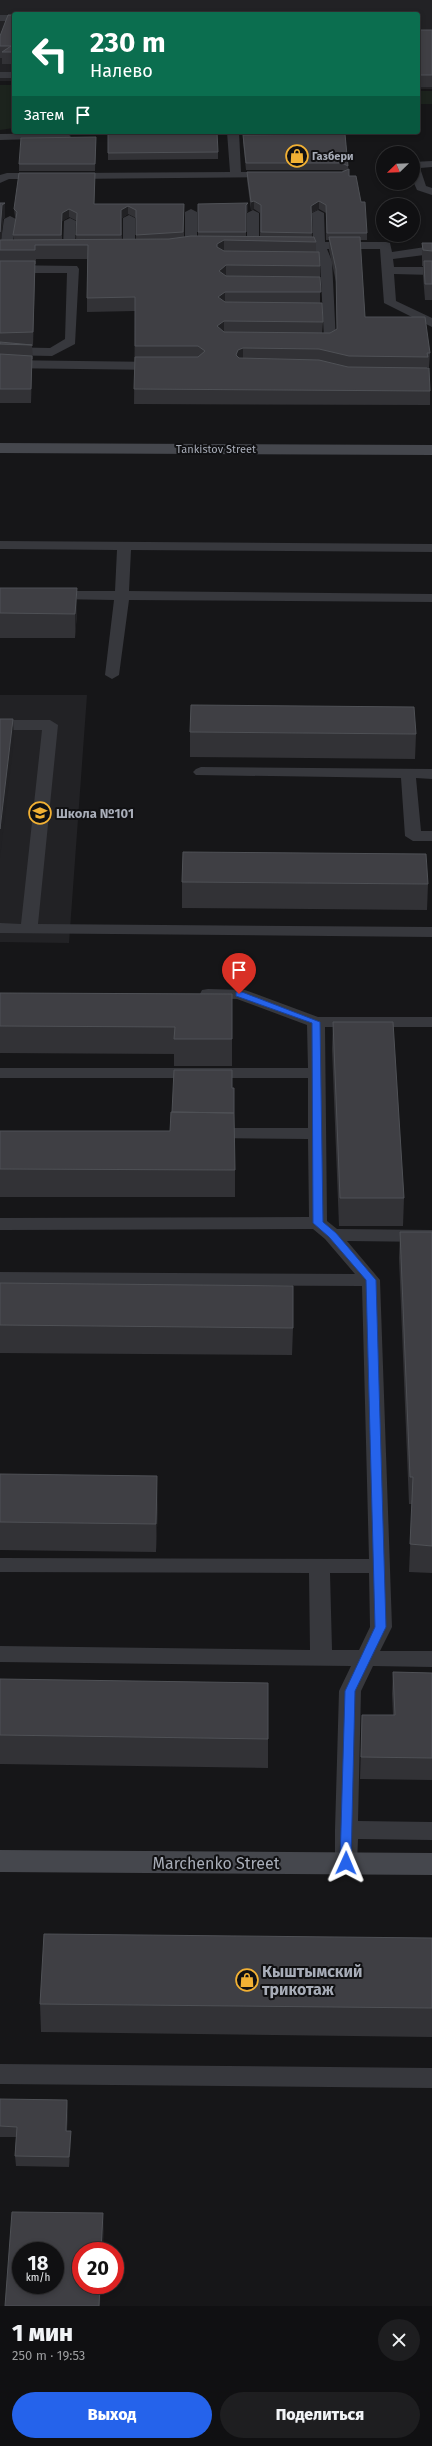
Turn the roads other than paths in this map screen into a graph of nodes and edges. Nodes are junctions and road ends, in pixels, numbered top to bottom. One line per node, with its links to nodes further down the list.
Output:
1 (0, 18): 2 (lane)
2 (12, 18)
3 (0, 75): 4 (lane)
4 (12, 75)
5 (233, 134): 9 (lane)
6 (64, 136): 7 (lane)
7 (0, 137)
8 (432, 164): 12 (lane)
9 (236, 175): 10 (lane); 11 (lane)
10 (282, 175)
11 (0, 180)
12 (432, 192)
13 (191, 212): 19 (lane)
14 (253, 213): 22 (lane)
15 (318, 213): 25 (lane)
16 (129, 218): 29 (lane)
17 (10, 219): 31 (lane)
18 (70, 221): 34 (lane)
19 (191, 244): 20 (lane); 26 (lane)
20 (206, 245)
21 (238, 245): 22 (lane)
22 (253, 245): 23 (lane)
23 (268, 245)
24 (282, 245): 25 (lane)
25 (319, 245): 27 (lane); 38 (lane)
26 (176, 246)
27 (387, 246): 36 (lane); 40 (lane)
28 (114, 247): 29 (lane)
29 (129, 247): 30 (lane)
30 (142, 247)
31 (3, 248): 32 (lane)
32 (22, 248)
33 (53, 248): 34 (lane)
34 (68, 248): 35 (lane)
35 (84, 248)
36 (432, 250)
37 (311, 261): 38 (lane)
38 (326, 261): 43 (lane)
39 (0, 269): 48 (lane)
40 (388, 270): 41 (lane); 46 (lane)
41 (432, 271)
42 (313, 285): 43 (lane)
43 (329, 285): 45 (lane)
44 (315, 312): 45 (lane)
45 (330, 312): 47 (lane)
46 (432, 323)
47 (300, 342)
48 (0, 351)
49 (0, 364): 50 (lane)
50 (174, 366)
51 (0, 448): 52 (main road, Tankistov Street)
52 (432, 450)
53 (0, 545): 54 (lane)
54 (124, 545): 55 (lane); 57 (lane)
55 (432, 548)
56 (38, 595): 57 (lane)
57 (122, 596): 58 (lane); 59 (lane)
58 (432, 598)
59 (112, 675)
60 (0, 725): 66 (lane)
61 (201, 772): 62 (lane)
62 (408, 774): 63 (lane); 64 (lane)
63 (432, 774)
64 (432, 836)
65 (0, 928): 66 (lane)
66 (29, 929): 67 (lane)
67 (432, 932)
68 (191, 994): 69 (lane)
69 (316, 1022): 70 (lane); 72 (lane)
70 (432, 1022)
71 (0, 1072): 72 (lane)
72 (317, 1073): 74 (lane)
73 (190, 1133): 74 (lane)
74 (317, 1134): 76 (lane)
75 (0, 1224): 76 (lane)
76 (325, 1229): 77 (lane); 79 (lane)
77 (432, 1236)
78 (0, 1278): 79 (lane)
79 (371, 1280): 82 (lane)
80 (0, 1565): 81 (lane)
81 (319, 1566): 82 (lane); 84 (lane)
82 (379, 1566): 85 (lane)
83 (0, 1654): 84 (lane)
84 (321, 1657): 85 (lane)
85 (367, 1657): 86 (lane); 87 (lane)
86 (432, 1659)
87 (346, 1830): 88 (lane); 90 (lane)
88 (432, 1831)
89 (0, 1861): 90 (main road, Marchenko Street)
90 (346, 1863): 91 (main road, Marchenko Street)
91 (432, 1864)
92 (0, 2074): 93 (lane)
93 (432, 2078)

